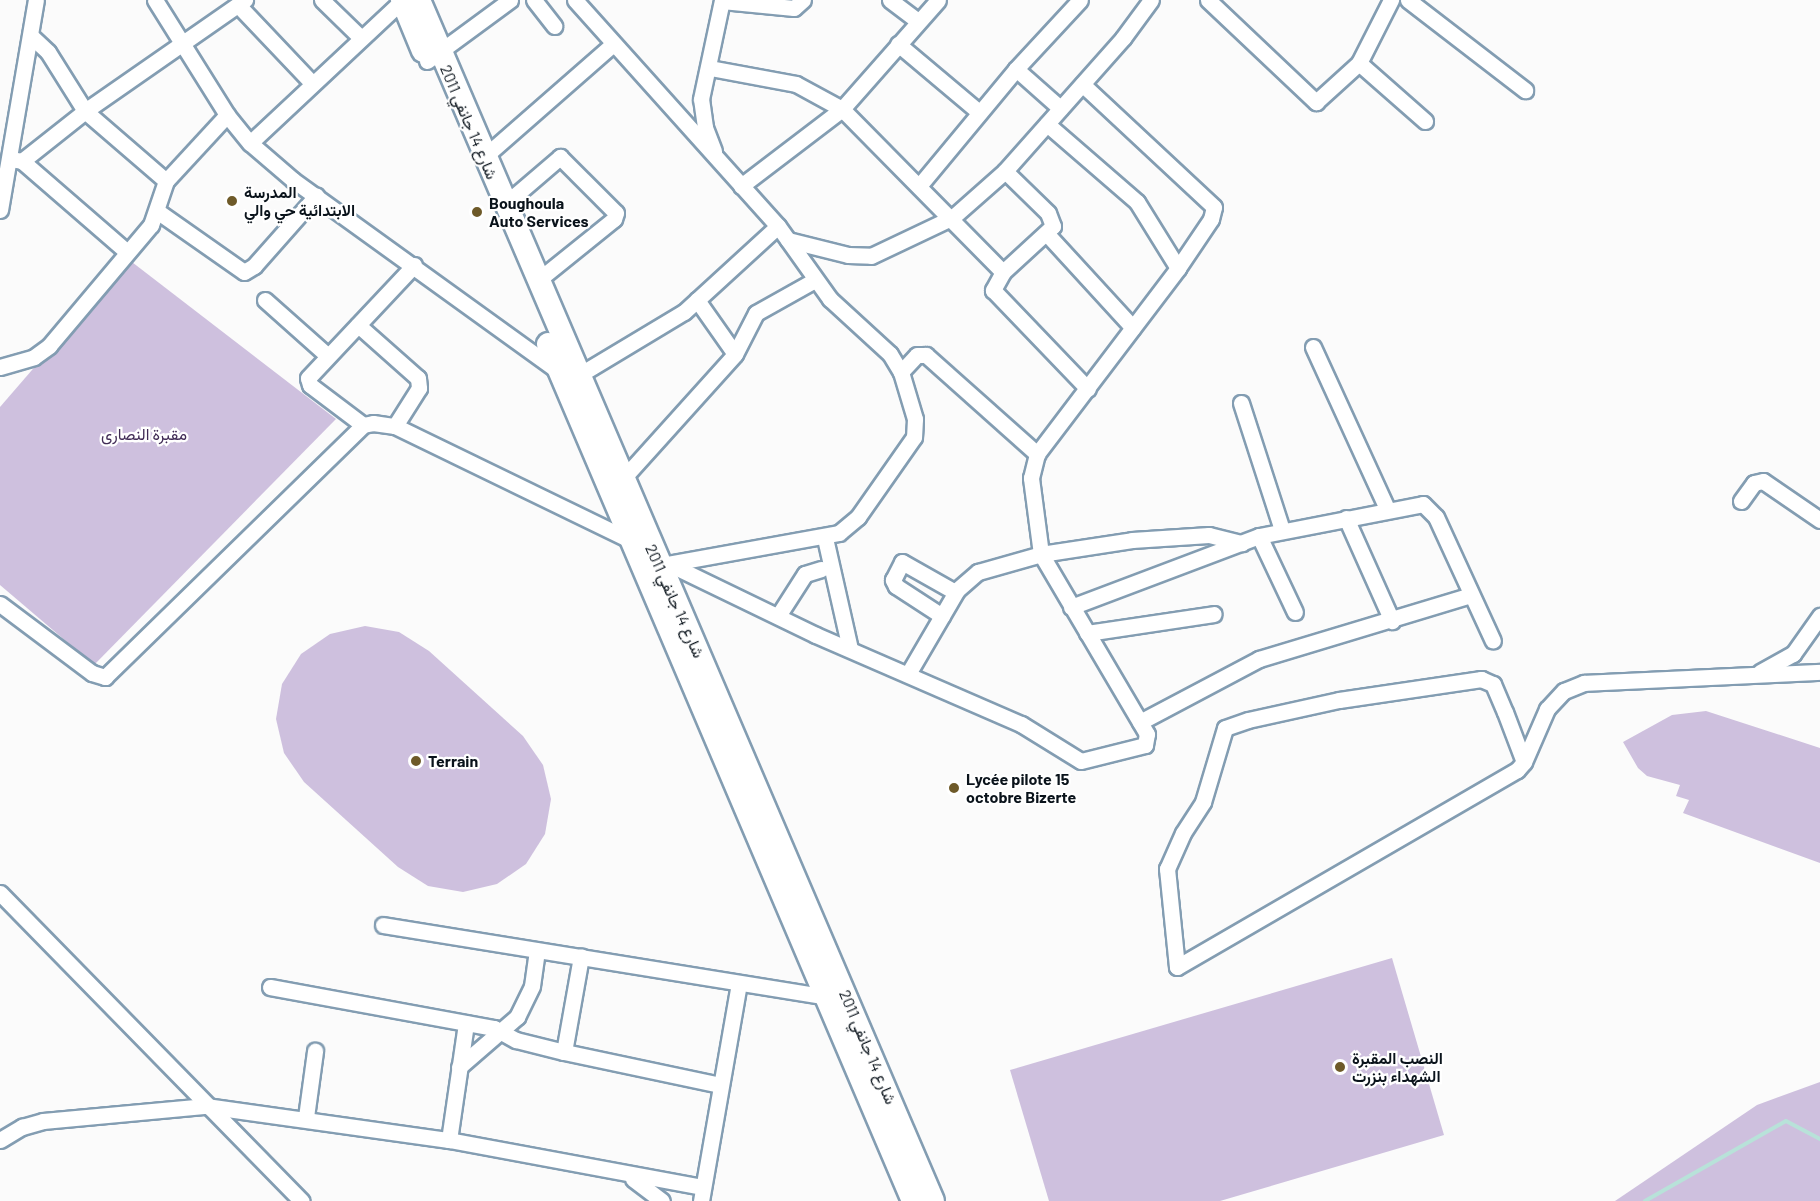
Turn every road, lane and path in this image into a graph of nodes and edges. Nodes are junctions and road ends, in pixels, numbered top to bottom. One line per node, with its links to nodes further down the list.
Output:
1 (36, 0): 20 (street)
2 (155, 0): 22 (street)
3 (322, 0): 21 (street)
4 (408, 0): 21 (street); 25 (main road, شارع 14 جانفي 2011)
5 (510, 0): 25 (street)
6 (534, 0): 19 (street)
7 (575, 0): 23 (street)
8 (722, 0): 9 (street); 27 (street)
9 (803, 0)
10 (890, 0): 18 (street)
11 (938, 0): 18 (street)
12 (1080, 0): 28 (street)
13 (1151, 0): 30 (street)
14 (1208, 0): 26 (street)
15 (1391, 0): 26 (street)
16 (1408, 0): 31 (street)
17 (241, 2): 22 (street); 29 (street)
18 (917, 20): 24 (street)
19 (554, 26)
20 (31, 36): 34 (street); 41 (street)
21 (361, 38): 29 (street)
22 (183, 42): 34 (street); 36 (street)
23 (613, 44): 40 (street); 42 (street)
24 (898, 44): 33 (street); 35 (street)
25 (433, 57): 40 (main road, شارع 14 جانفي 2011); 70 (main road, شارع 14 جانفي 2011)
26 (1359, 63): 37 (street)
27 (710, 68): 33 (street); 42 (street)
28 (1016, 69): 32 (street); 35 (street)
29 (312, 83): 39 (street)
30 (1082, 84): 32 (street); 57 (street)
31 (1525, 90)
32 (1060, 108): 38 (street)
33 (842, 109): 45 (street); 46 (street)
34 (85, 111): 41 (street); 44 (street)
35 (979, 112): 46 (street)
36 (227, 116): 39 (street); 44 (street)
37 (1425, 121)
38 (1047, 124): 43 (street); 57 (street)
39 (250, 143): 47 (street)
40 (484, 158): 48 (main road, شارع 14 جانفي 2011)
41 (16, 160): 49 (street); 55 (street)
42 (718, 160): 45 (street)
43 (1005, 171): 51 (street); 53 (street)
44 (166, 182): 50 (street)
45 (741, 186): 52 (street)
46 (919, 186): 51 (street)
47 (316, 196): 50 (street); 56 (street)
48 (504, 205): 60 (main road, شارع 14 جانفي 2011); 60 (street)
49 (0, 210)
50 (157, 211): 55 (street)
51 (952, 217): 54 (street); 58 (street)
52 (778, 226): 54 (street); 62 (street)
53 (1047, 234): 58 (street); 64 (street)
54 (788, 240): 59 (street)
55 (127, 252): 68 (street)
56 (414, 265): 63 (street); 70 (street)
57 (1178, 268): 64 (street)
58 (1003, 272): 71 (street)
59 (815, 280): 66 (street); 69 (street)
60 (537, 281): 70 (main road, شارع 14 جانفي 2011)
61 (265, 300): 67 (street)
62 (697, 300): 66 (street); 70 (street)
63 (358, 325): 67 (street); 74 (street)
64 (1133, 328): 71 (street)
65 (1313, 347): 78 (street)
66 (735, 354): 76 (street)
67 (328, 356): 73 (street)
68 (0, 367)
69 (901, 372): 75 (street); 83 (street)
70 (570, 374): 76 (main road, شارع 14 جانفي 2011)
71 (1088, 388): 75 (street)
72 (1241, 403): 81 (street)
73 (363, 425): 74 (street); 91 (street)
74 (395, 426): 84 (street)
75 (1037, 453): 86 (street)
76 (616, 485): 84 (main road, شارع 14 جانفي 2011); 87 (main road, شارع 14 جانفي 2011)
77 (1741, 501): 80 (street)
78 (1387, 509): 79 (street); 90 (street)
79 (1346, 518): 81 (street); 98 (street)
80 (1820, 520)
81 (1282, 530): 82 (street)
82 (1259, 536): 85 (street); 93 (street)
83 (825, 538): 87 (street); 101 (street)
84 (630, 540): 87 (main road, شارع 14 جانفي 2011)
85 (1242, 543): 86 (street); 92 (street)
86 (1041, 554): 89 (street); 92 (street)
87 (656, 566): 95 (street); 113 (main road, شارع 14 جانفي 2011); 126 (main road, شارع 14 جانفي 2011)
88 (821, 569): 95 (street)
89 (955, 592): 96 (street); 96 (street)
90 (1471, 595): 98 (street); 100 (street)
91 (0, 604)
92 (1071, 607): 99 (street)
93 (1295, 612)
94 (1214, 614): 99 (street)
95 (778, 616): 101 (street)
96 (942, 616): 103 (street)
97 (1820, 616): 104 (street)
98 (1392, 621): 105 (street)
99 (1087, 633): 105 (street)
100 (1493, 641)
101 (850, 648): 103 (street)
102 (1820, 672): 104 (street)
103 (908, 674): 105 (street)
104 (1755, 675): 106 (street)
105 (1140, 722)
106 (1524, 762): 106 (street)
107 (0, 894): 120 (street)
108 (383, 925): 109 (street)
109 (537, 950): 110 (street); 115 (street)
110 (581, 957): 111 (street); 117 (street)
111 (739, 983): 113 (street); 119 (street)
112 (270, 987): 114 (street)
113 (829, 997): 126 (main road, شارع 14 جانفي 2011)
114 (466, 1023): 115 (street); 118 (street)
115 (503, 1030): 117 (street); 118 (street)
116 (315, 1051): 121 (street)
117 (564, 1052): 119 (street)
118 (459, 1067): 123 (street)
119 (721, 1085): 125 (street)
120 (206, 1106): 121 (street); 122 (street); 127 (street)
121 (306, 1117): 123 (street)
122 (0, 1140)
123 (449, 1140): 124 (street)
124 (628, 1176): 125 (street); 128 (street)
125 (701, 1194)
126 (918, 1199)
127 (302, 1201)
128 (662, 1201)

